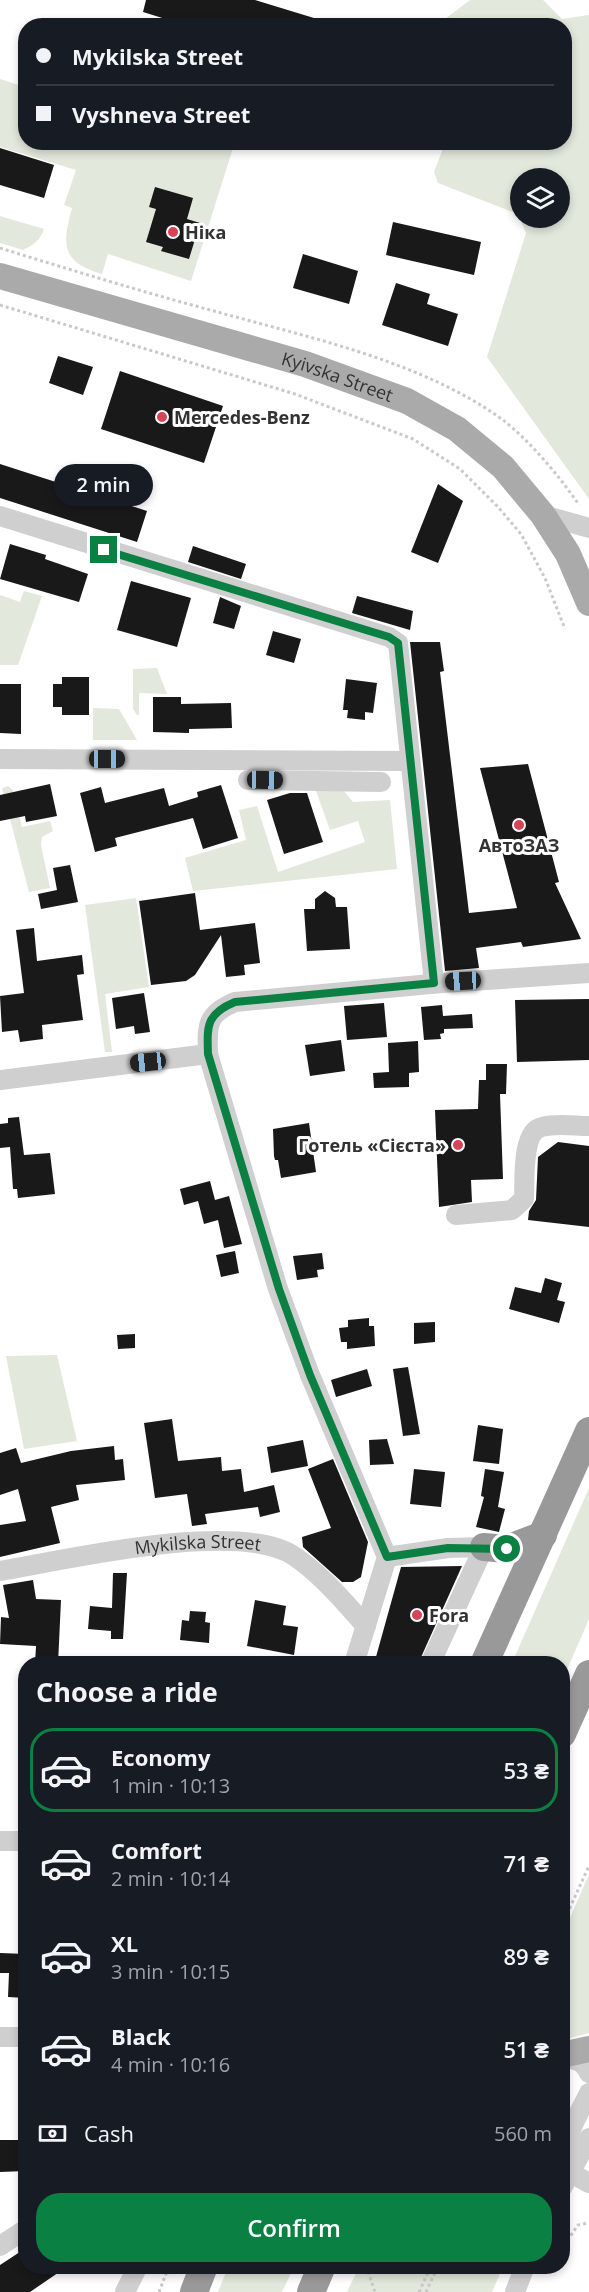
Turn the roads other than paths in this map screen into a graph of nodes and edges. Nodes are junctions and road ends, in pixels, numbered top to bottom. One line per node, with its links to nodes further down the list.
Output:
1 (0, 276): 3 (main road, Kyivska Street)
2 (0, 516): 8 (street)
3 (543, 516): 4 (street); 5 (main road, Kyivska Street)
4 (589, 528)
5 (589, 603)
6 (0, 759): 7 (street)
7 (276, 760): 8 (street); 10 (street)
8 (410, 760): 13 (street)
9 (248, 780): 10 (street)
10 (283, 781): 11 (street)
11 (381, 782)
12 (589, 973): 13 (street)
13 (434, 983): 14 (street)
14 (208, 1054): 15 (street); 21 (street)
15 (0, 1080)
16 (589, 1126): 17 (street)
17 (456, 1215)
18 (589, 1431): 19 (highway)
19 (543, 1535): 20 (highway); 26 (highway)
20 (484, 1547): 21 (street); 25 (street)
21 (387, 1557): 23 (street)
22 (0, 1571): 23 (street, Mykilska Street)
23 (366, 1626): 24 (street)
24 (357, 1656)
25 (434, 1656)
26 (488, 1656)
27 (589, 1674): 28 (highway)
28 (570, 1716)
29 (18, 1841): 30 (street)
30 (0, 1842)
31 (0, 2037): 32 (street)
32 (18, 2037)
33 (589, 2049): 34 (main road)
34 (570, 2055)
35 (570, 2058): 36 (street)
36 (589, 2073)
37 (589, 2093): 38 (street)
38 (570, 2135)
39 (589, 2138): 40 (street)
40 (570, 2174)
41 (570, 2180): 42 (street)
42 (589, 2183)
43 (18, 2234): 44 (street)
44 (0, 2246)
45 (134, 2274): 49 (street)
46 (201, 2274): 50 (highway)
47 (318, 2274): 51 (highway)
48 (522, 2274): 52 (street)
49 (125, 2292)
50 (194, 2292)
51 (310, 2292)
52 (515, 2292)

